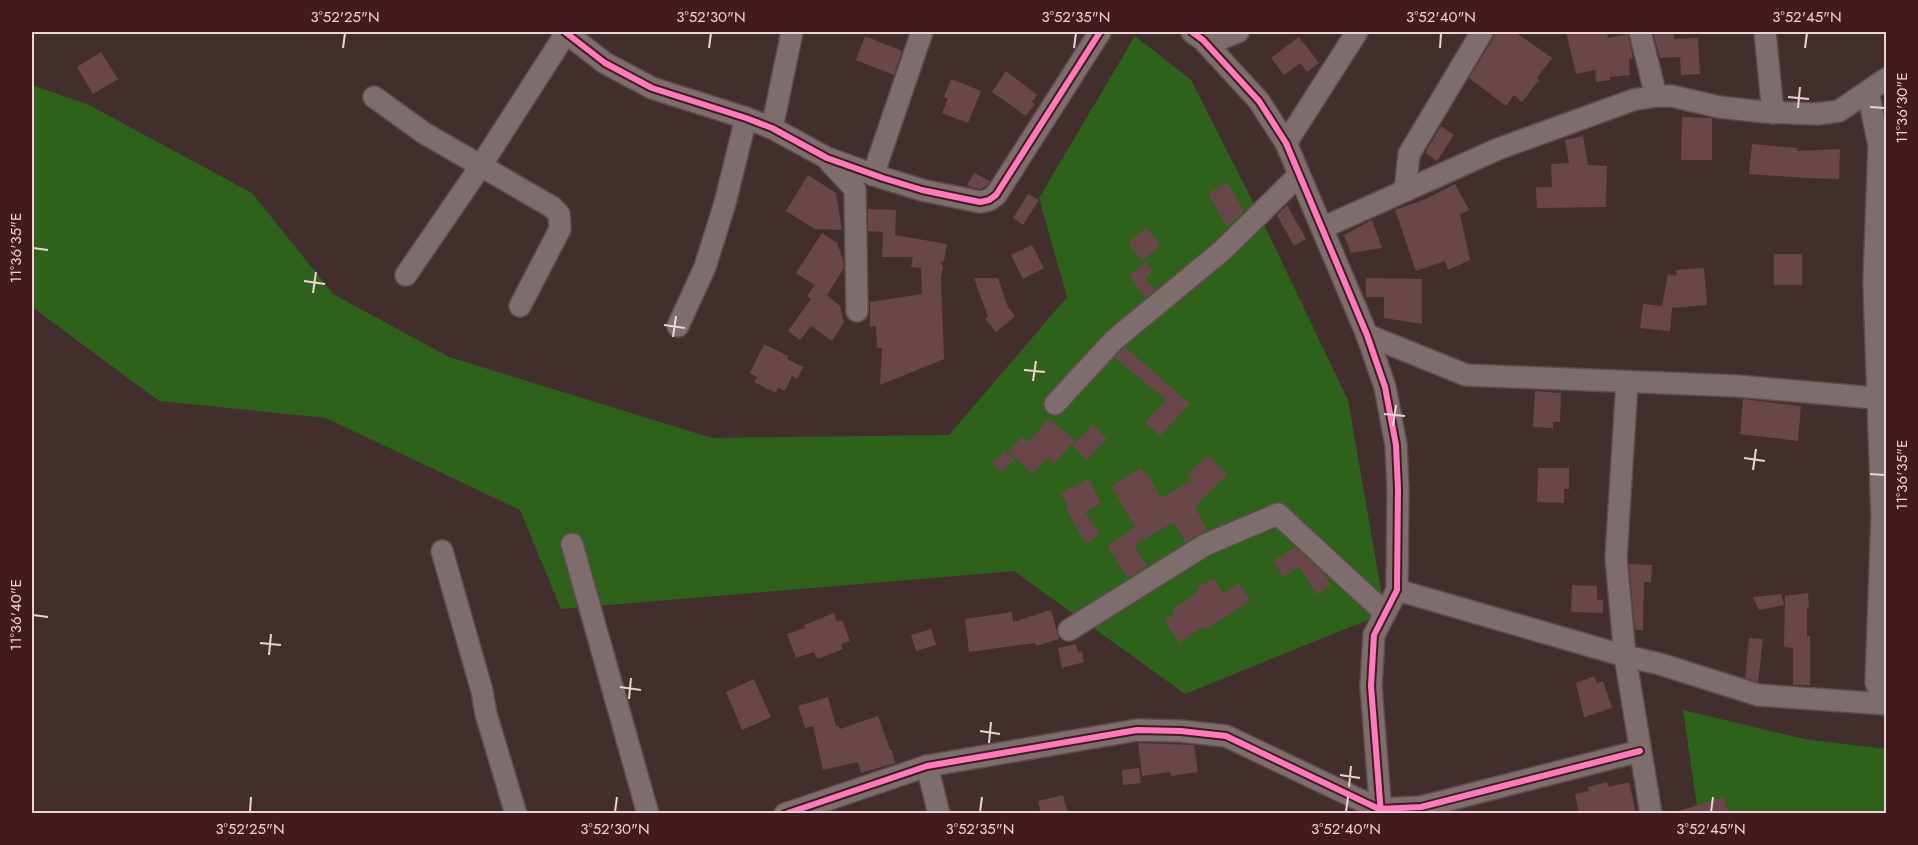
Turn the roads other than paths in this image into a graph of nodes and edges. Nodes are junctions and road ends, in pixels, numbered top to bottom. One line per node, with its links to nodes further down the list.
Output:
1 (565, 32): 16 (street); 20 (street)
2 (792, 32): 17 (street)
3 (922, 32): 21 (street)
4 (1100, 32): 21 (street)
5 (1238, 32): 10 (street)
6 (1357, 32): 18 (street)
7 (1482, 32): 23 (street)
8 (1640, 32): 13 (street)
9 (1765, 32): 15 (street)
10 (1199, 38): 18 (street)
11 (1887, 79): 12 (street)
12 (1868, 92): 15 (street); 31 (street)
13 (1656, 96): 15 (street); 23 (street)
14 (374, 98): 20 (street)
15 (1773, 113)
16 (746, 118): 17 (street); 28 (street)
17 (772, 128): 19 (street)
18 (1286, 143): 22 (street)
19 (827, 158): 21 (street); 27 (street)
20 (480, 167): 25 (street); 26 (street)
21 (873, 175)
22 (1299, 175): 24 (street); 32 (street)
23 (1406, 190): 24 (street)
24 (1322, 228): 29 (street)
25 (406, 275)
26 (520, 306)
27 (857, 311)
28 (678, 326)
29 (1367, 335): 30 (street); 35 (street)
30 (1627, 382): 31 (street); 38 (street)
31 (1883, 399): 39 (street)
32 (1055, 404)
33 (572, 544): 46 (street)
34 (442, 551): 45 (street)
35 (1397, 590): 36 (street); 38 (street)
36 (1385, 613): 37 (street); 44 (street)
37 (1069, 630)
38 (1625, 656): 40 (street); 41 (street)
39 (1887, 699)
40 (1887, 705)
41 (1640, 752): 44 (street); 49 (street)
42 (927, 766): 43 (street); 44 (street); 48 (street)
43 (822, 807): 47 (street)
44 (1380, 811)
45 (516, 813)
46 (648, 813)
47 (785, 813)
48 (939, 813)
49 (1651, 813)

